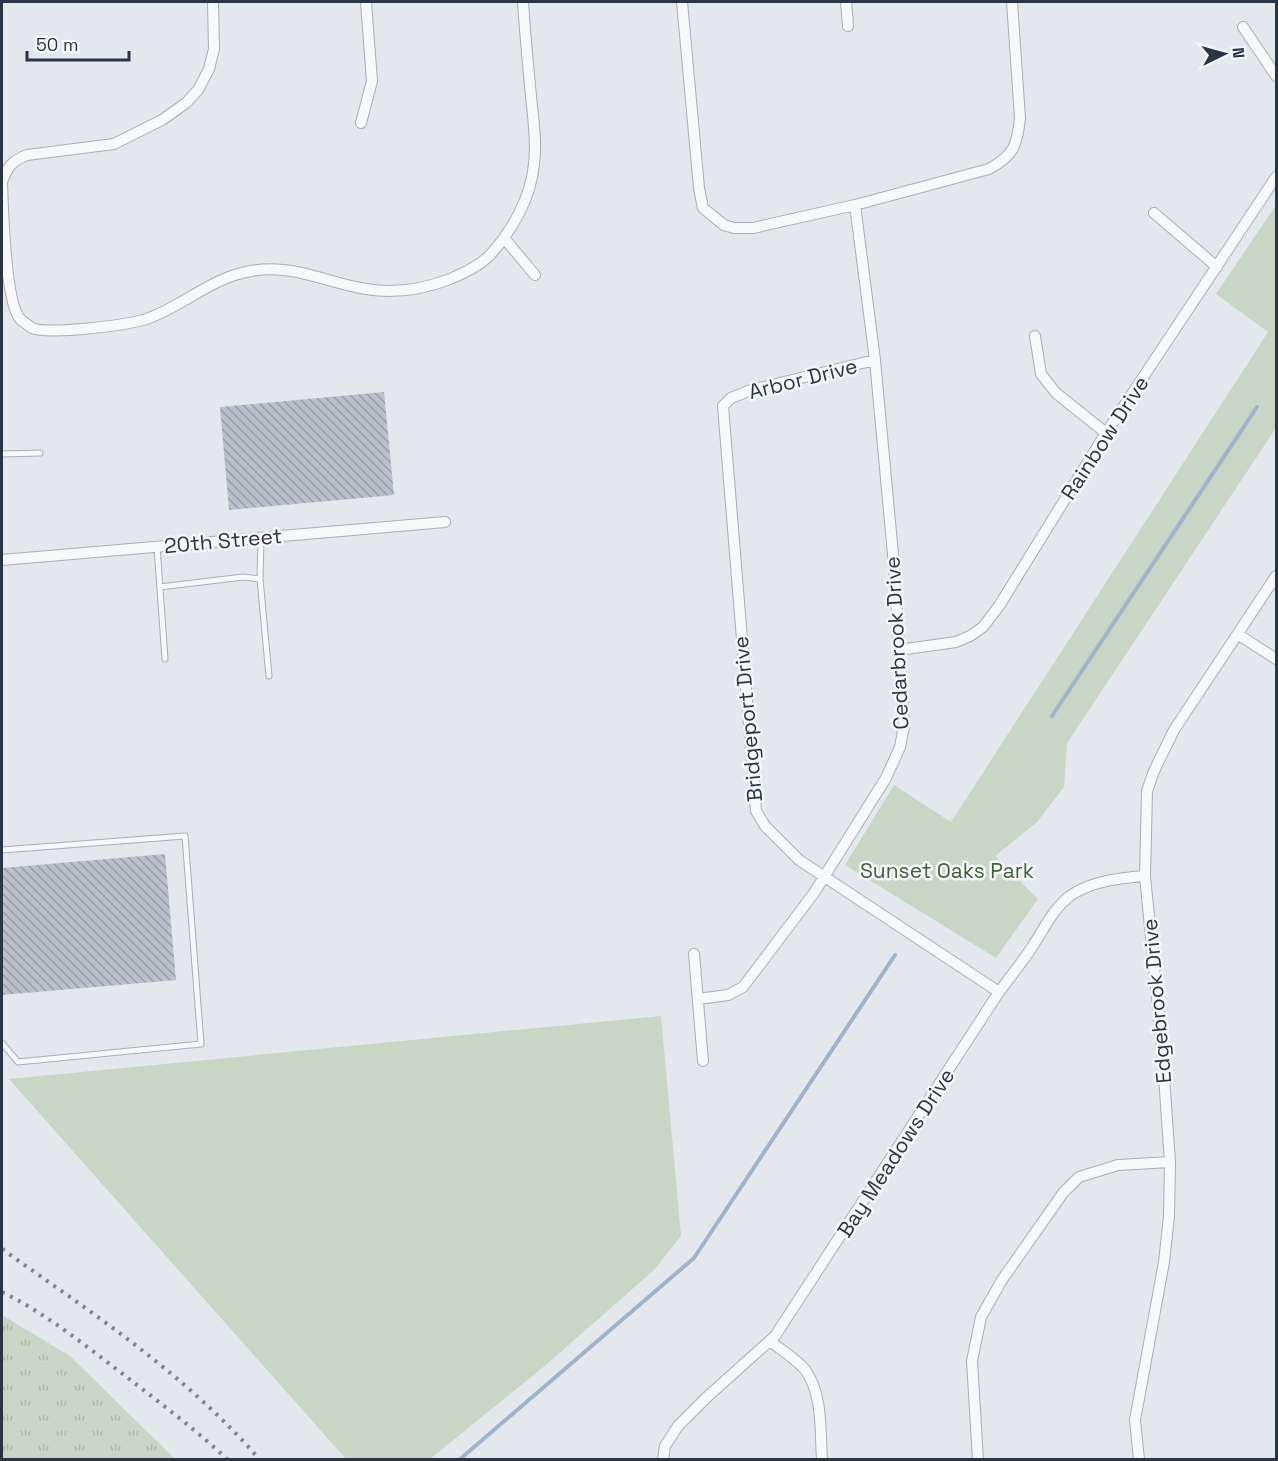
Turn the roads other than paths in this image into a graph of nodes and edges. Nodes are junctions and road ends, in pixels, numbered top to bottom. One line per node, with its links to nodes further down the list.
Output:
1 (213, 2): 14 (street)
2 (366, 2): 10 (street)
3 (523, 2): 15 (street)
4 (682, 2): 12 (street)
5 (846, 2): 7 (street)
6 (1012, 2): 12 (street)
7 (848, 26)
8 (1243, 27): 9 (street)
9 (1276, 76)
10 (361, 123)
11 (1276, 177): 17 (street, Rainbow Drive)
12 (855, 205): 20 (street, Cedarbrook Drive)
13 (1154, 213): 17 (street)
14 (3, 227): 16 (street)
15 (504, 238): 16 (street); 18 (street)
16 (4, 247)
17 (1217, 267): 22 (street, Rainbow Drive)
18 (535, 274)
19 (1035, 336): 22 (street)
20 (875, 360): 21 (street, Arbor Drive); 33 (street, Cedarbrook Drive)
21 (731, 398): 39 (street, Bridgeport Drive)
22 (1106, 433): 33 (street, Rainbow Drive)
23 (40, 453): 24 (lane)
24 (2, 454)
25 (445, 522): 26 (street, 20th Street)
26 (261, 538): 27 (street, 20th Street); 30 (lane)
27 (157, 547): 28 (street, 20th Street); 31 (lane)
28 (2, 560)
29 (1276, 576): 32 (street, Edgebrook Drive)
30 (260, 579): 31 (lane); 36 (lane)
31 (160, 587): 35 (lane)
32 (1239, 635): 34 (street); 38 (street, Edgebrook Drive)
33 (899, 650): 39 (street, Cedarbrook Drive)
34 (1276, 659)
35 (165, 660)
36 (269, 676)
37 (2, 850): 43 (lane)
38 (1145, 876): 41 (street, Bay Meadows Drive); 45 (street, Edgebrook Drive)
39 (824, 877): 41 (street, Bridgeport Drive); 42 (street, Cedarbrook Drive)
40 (694, 954): 42 (street)
41 (999, 992): 46 (street, Bay Meadows Drive)
42 (698, 999): 44 (street)
43 (2, 1043)
44 (703, 1061)
45 (1170, 1162): 49 (street); 50 (street, Edgebrook Drive)
46 (770, 1341): 47 (street, Bay Meadows Drive); 48 (street)
47 (663, 1460)
48 (822, 1460)
49 (978, 1460)
50 (1139, 1460)

